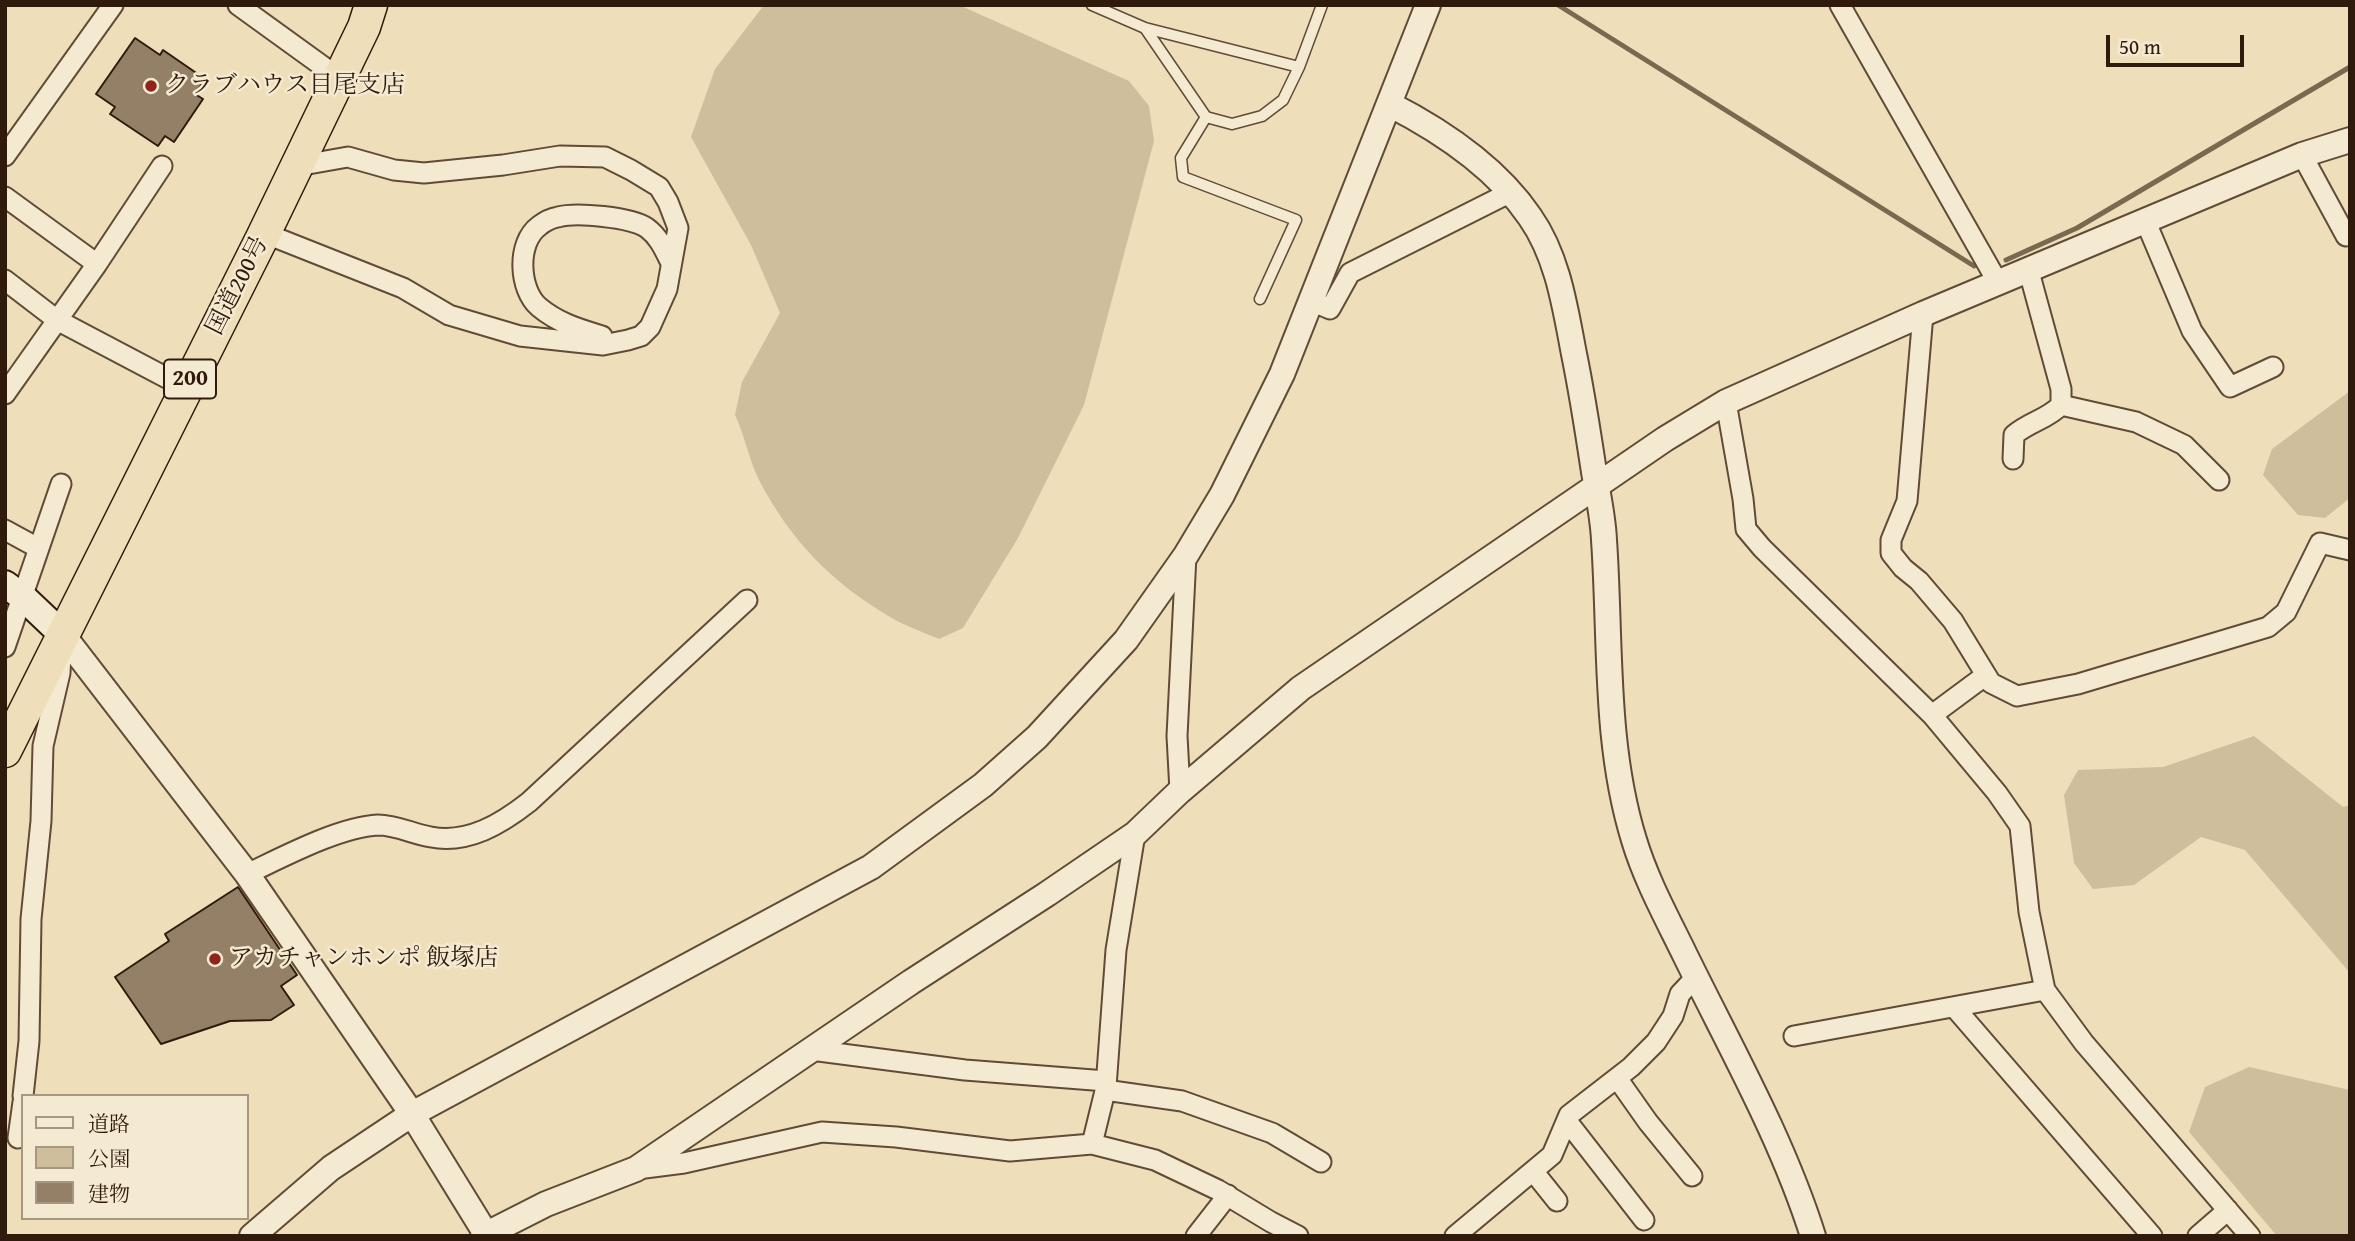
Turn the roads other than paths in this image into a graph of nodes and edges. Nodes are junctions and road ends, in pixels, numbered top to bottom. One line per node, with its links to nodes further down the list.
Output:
1 (113, 5): 15 (street)
2 (238, 5): 10 (street)
3 (371, 5): 10 (highway, 国道200号 / 200)
4 (1092, 5): 8 (lane)
5 (1322, 5): 9 (lane)
6 (1428, 5): 11 (street)
7 (1840, 5): 27 (street)
8 (1145, 28): 9 (lane); 12 (lane)
9 (1299, 67): 12 (lane)
10 (339, 78): 17 (highway, 国道200号 / 200)
11 (1389, 104): 18 (street); 29 (street)
12 (1206, 117): 28 (lane)
13 (2350, 140): 14 (street)
14 (2302, 155): 20 (street); 22 (street)
15 (5, 156)
16 (162, 166): 24 (street)
17 (297, 166): 21 (highway, 国道200号 / 200); 23 (street)
18 (1511, 192): 29 (street); 41 (street)
19 (5, 197): 24 (street)
20 (2145, 220): 25 (street); 33 (street)
21 (264, 233): 32 (street); 34 (highway, 国道200号 / 200)
22 (2346, 236)
23 (671, 263): 32 (street); 32 (street)
24 (97, 264): 31 (street)
25 (2028, 268): 27 (street); 37 (street)
26 (5, 280): 31 (street)
27 (1997, 281): 30 (street)
28 (1260, 299)
29 (1311, 301): 45 (street)
30 (1923, 314): 36 (street); 50 (street)
31 (57, 320): 34 (street); 35 (street)
32 (620, 342)
33 (2273, 367)
34 (186, 388): 48 (highway, 国道200号 / 200)
35 (5, 394)
36 (1726, 402): 41 (street); 51 (street)
37 (2061, 405): 38 (street); 39 (street)
38 (2013, 459)
39 (2219, 480)
40 (61, 484): 43 (street)
41 (1597, 487): 53 (street); 56 (street)
42 (5, 530): 43 (street)
43 (38, 548): 46 (street)
44 (2350, 550): 50 (street)
45 (1186, 555): 53 (street); 65 (street)
46 (14, 591): 48 (main road); 49 (street)
47 (747, 600): 55 (street)
48 (63, 635): 52 (highway, 国道200号 / 200); 55 (street); 63 (street)
49 (5, 647)
50 (1986, 676): 51 (street)
51 (1932, 715): 57 (street)
52 (5, 751)
53 (1180, 792): 54 (street)
54 (1135, 834): 60 (street); 62 (street)
55 (247, 874): 65 (street)
56 (1696, 977): 61 (street); 82 (street)
57 (2045, 990): 58 (street); 75 (street)
58 (1955, 1008): 59 (street); 83 (street)
59 (1794, 1036)
60 (811, 1050): 62 (street); 70 (street)
61 (1617, 1078): 66 (street); 72 (street)
62 (1105, 1085): 68 (street); 69 (street)
63 (23, 1094)
64 (21, 1112): 67 (street)
65 (412, 1114): 77 (street); 78 (street)
66 (1567, 1121): 71 (street); 76 (street)
67 (15, 1140)
68 (1092, 1144): 70 (street); 73 (street)
69 (1321, 1162)
70 (636, 1169): 77 (street)
71 (1533, 1171): 74 (street); 81 (street)
72 (1692, 1176)
73 (1228, 1195): 79 (street); 80 (street)
74 (1558, 1201)
75 (2228, 1210): 84 (street); 85 (street)
76 (1644, 1220)
77 (485, 1235)
78 (253, 1236)
79 (1196, 1236)
80 (1298, 1236)
81 (1455, 1236)
82 (1813, 1236)
83 (2152, 1236)
84 (2198, 1236)
85 (2250, 1236)

